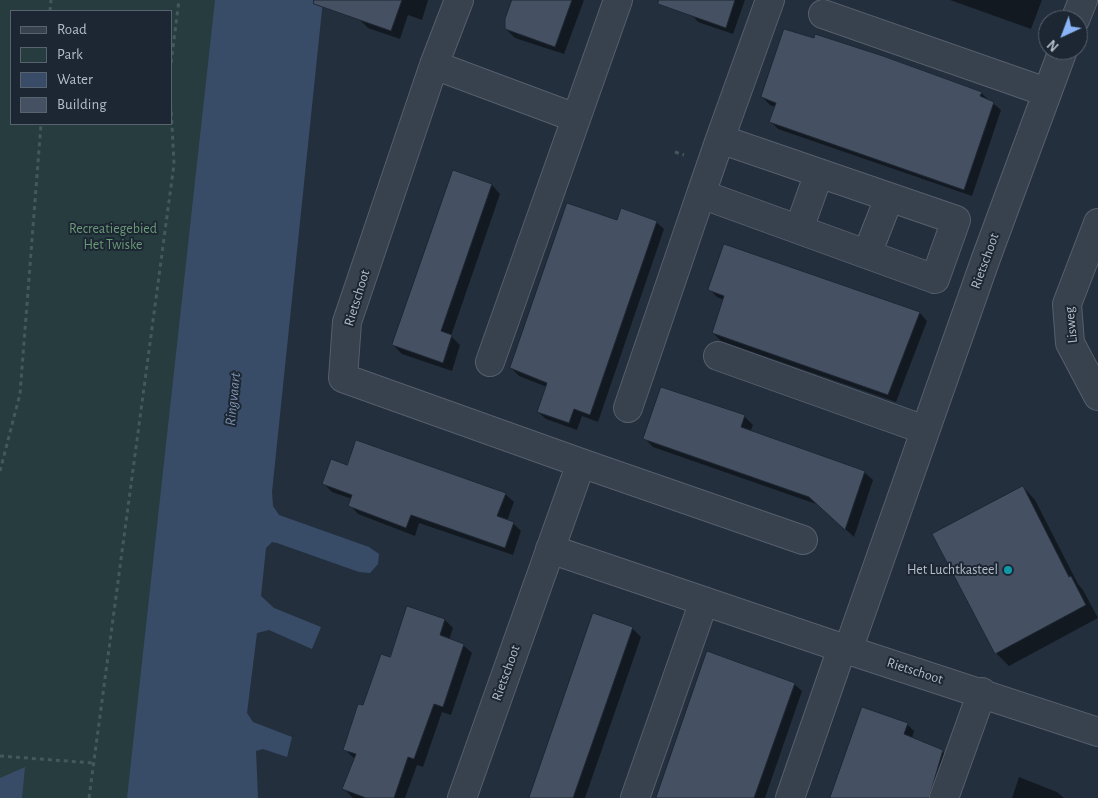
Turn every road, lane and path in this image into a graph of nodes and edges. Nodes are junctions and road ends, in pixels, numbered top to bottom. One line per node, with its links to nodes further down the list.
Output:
1 (178, 0): 6 (path)
2 (459, 0): 8 (street, Rietschoot)
3 (618, 0): 10 (street)
4 (770, 0): 13 (street)
5 (823, 14): 9 (street)
6 (172, 55)
7 (1059, 60): 9 (street, Rietschoot)
8 (434, 65): 10 (street); 25 (street, Rietschoot)
9 (1046, 92): 24 (street, Rietschoot)
10 (576, 118): 21 (street)
11 (41, 125): 26 (path)
12 (172, 125): 34 (path)
13 (720, 138): 14 (street); 15 (street)
14 (819, 173): 16 (street); 18 (street)
15 (702, 194): 18 (street); 23 (street)
16 (889, 198): 19 (street); 19 (street)
17 (1098, 223): 22 (street, Lisweg)
18 (798, 229): 19 (street)
19 (867, 254)
20 (718, 356): 24 (street)
21 (490, 362)
22 (1098, 396)
23 (628, 408)
24 (925, 430): 30 (street, Rietschoot)
25 (581, 463): 27 (street, Rietschoot); 28 (street, Rietschoot)
26 (0, 472)
27 (802, 540)
28 (550, 548): 29 (street, Rietschoot); 36 (street, Rietschoot)
29 (704, 601): 30 (street, Rietschoot); 37 (street)
30 (845, 649): 31 (street, Rietschoot); 38 (street, Rietschoot)
31 (982, 692): 32 (street, Rietschoot); 39 (street)
32 (1098, 732)
33 (0, 756): 34 (path)
34 (93, 762): 35 (path)
35 (89, 798)
36 (462, 798)
37 (635, 798)
38 (790, 798)
39 (944, 798)

